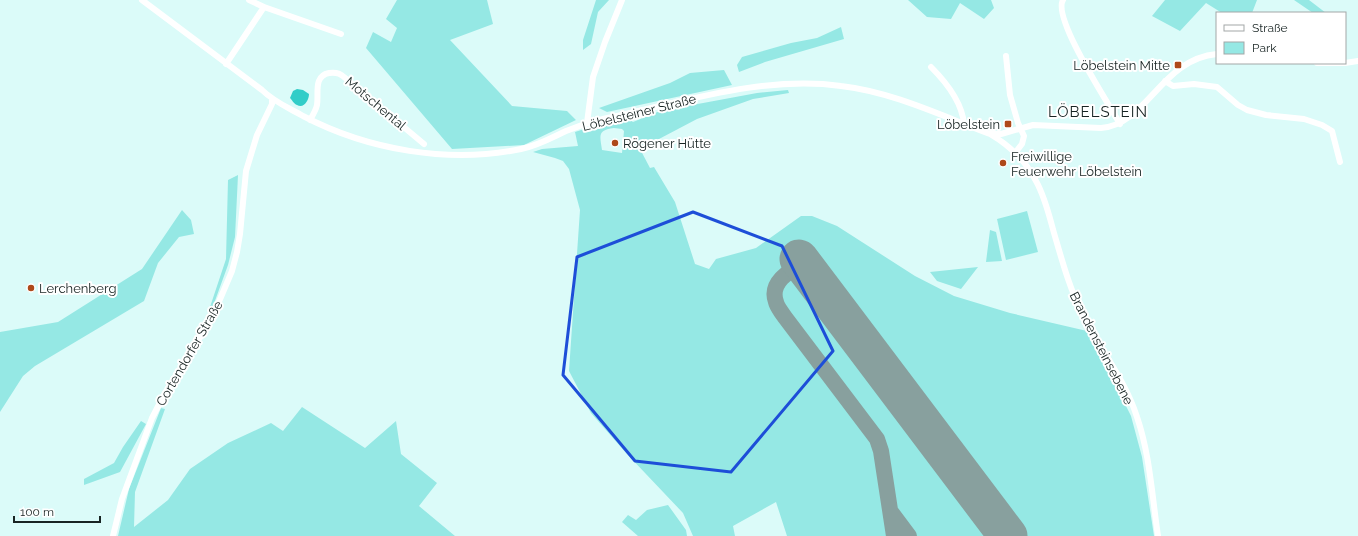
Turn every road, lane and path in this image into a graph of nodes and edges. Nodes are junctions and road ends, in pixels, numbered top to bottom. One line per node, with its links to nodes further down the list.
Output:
1 (142, 0): 11 (street)
2 (249, 0): 5 (street)
3 (622, 0): 16 (street)
4 (1062, 0): 18 (street)
5 (264, 7): 6 (street); 11 (street)
6 (342, 34)
7 (1216, 54): 13 (street, Löbelsteiner Straße)
8 (1006, 56): 19 (street)
9 (1358, 61): 10 (street)
10 (1346, 63)
11 (226, 64): 14 (street)
12 (931, 67): 17 (street)
13 (1165, 81): 18 (street, Löbelsteiner Straße); 23 (street)
14 (272, 100): 15 (street, Löbelsteiner Straße); 24 (street, Cortendorfer Straße)
15 (310, 120): 16 (street, Löbelsteiner Straße); 21 (street, Motschental)
16 (587, 123): 17 (street, Löbelsteiner Straße)
17 (964, 124): 20 (street, Löbelsteiner Straße)
18 (1120, 124): 19 (street, Löbelsteiner Straße)
19 (1021, 128): 20 (street, Löbelsteiner Straße); 22 (street)
20 (990, 134): 22 (street, Brandensteinsebene)
21 (424, 144)
22 (1015, 153): 25 (street, Brandensteinsebene)
23 (1340, 162)
24 (113, 536)
25 (1158, 536)

